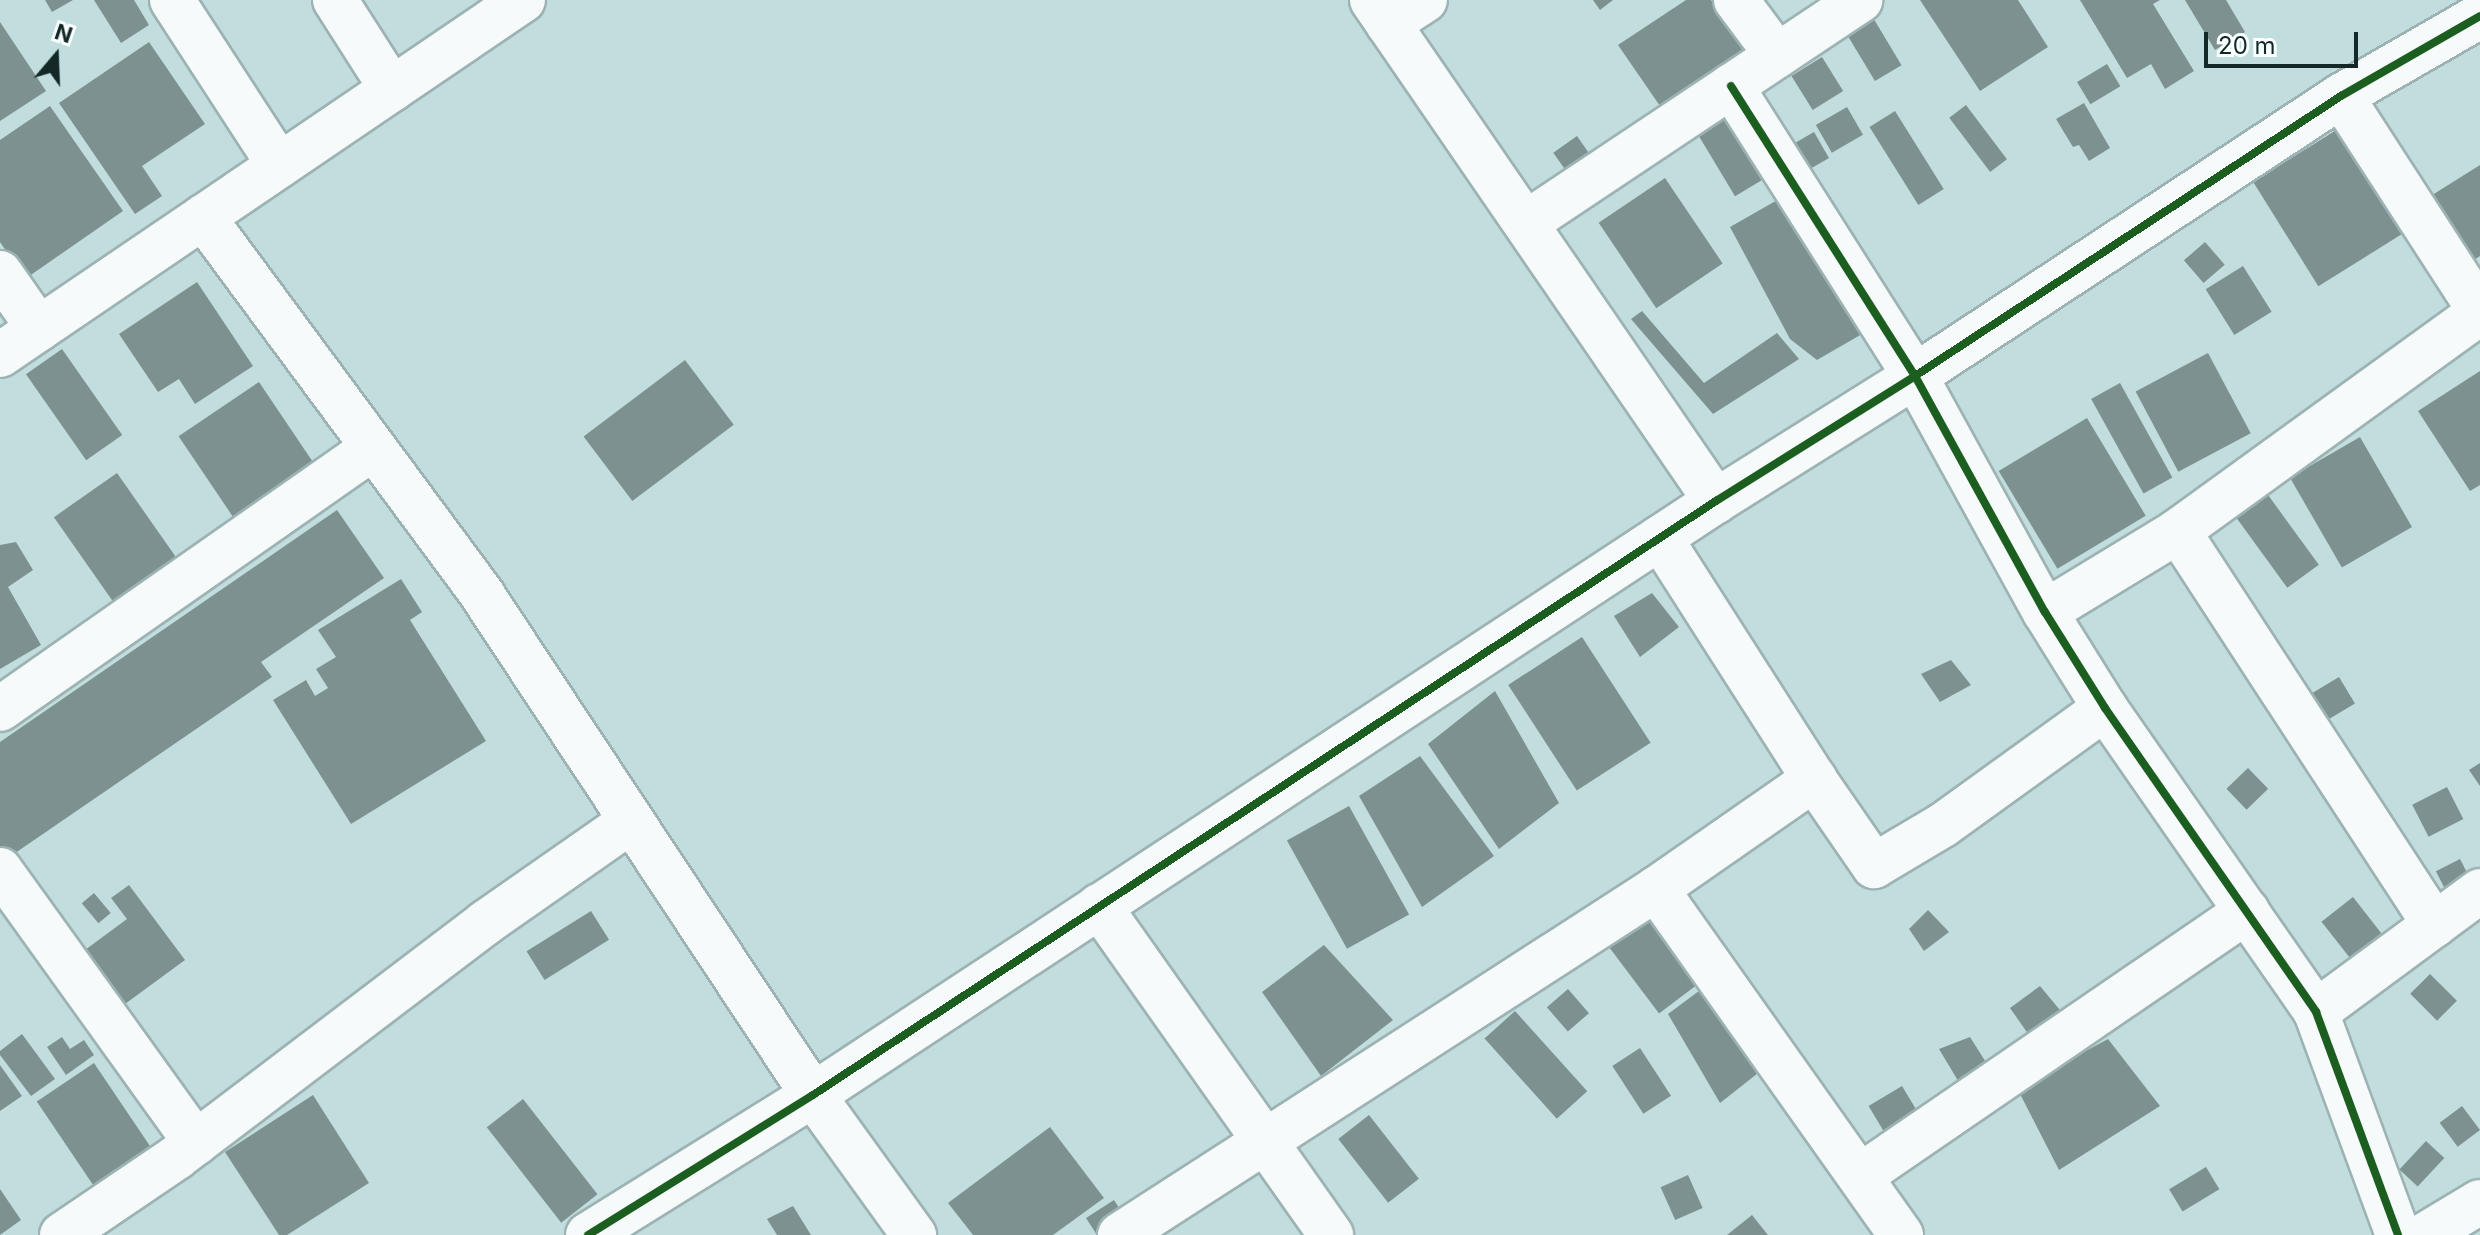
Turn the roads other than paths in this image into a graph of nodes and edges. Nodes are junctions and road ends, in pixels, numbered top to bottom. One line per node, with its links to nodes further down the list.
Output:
1 (172, 0): 13 (street)
2 (335, 0): 11 (street)
3 (523, 0): 11 (street)
4 (1425, 0): 7 (street)
5 (1736, 0): 9 (street)
6 (1860, 0): 9 (street)
7 (1380, 12): 15 (street)
8 (2480, 16): 12 (street)
9 (1777, 55): 10 (street)
10 (1731, 86): 15 (street); 20 (street)
11 (392, 89): 13 (street)
12 (2341, 96): 17 (street); 20 (street)
13 (279, 165): 14 (street)
14 (203, 217): 18 (street); 21 (street)
15 (1526, 223): 22 (street)
16 (0, 273): 18 (street)
17 (2480, 312): 23 (street)
18 (39, 329): 19 (street)
19 (0, 355)
20 (1915, 376): 22 (street); 25 (street)
21 (373, 448): 27 (street); 29 (street)
22 (1716, 501): 24 (street)
23 (2178, 531): 25 (street); 35 (street)
24 (1660, 538): 28 (street); 33 (street)
25 (2045, 612): 26 (street)
26 (2105, 708): 28 (street); 34 (street)
27 (0, 709)
28 (1814, 779): 31 (street)
29 (631, 821): 37 (street); 39 (street)
30 (0, 870): 39 (street)
31 (1656, 889): 38 (street); 40 (street)
32 (2480, 891): 35 (street)
33 (1099, 906): 37 (street); 38 (street)
34 (2247, 911): 36 (street); 40 (street)
35 (2435, 925): 36 (street)
36 (2316, 1012): 48 (street)
37 (813, 1095): 43 (street); 44 (street)
38 (1265, 1139): 45 (street); 46 (street)
39 (196, 1143): 42 (street)
40 (1860, 1176): 47 (street)
41 (2480, 1202): 49 (street)
42 (62, 1235)
43 (588, 1235)
44 (914, 1235)
45 (1120, 1235)
46 (1331, 1235)
47 (1901, 1235)
48 (2398, 1235)
49 (2425, 1235)

